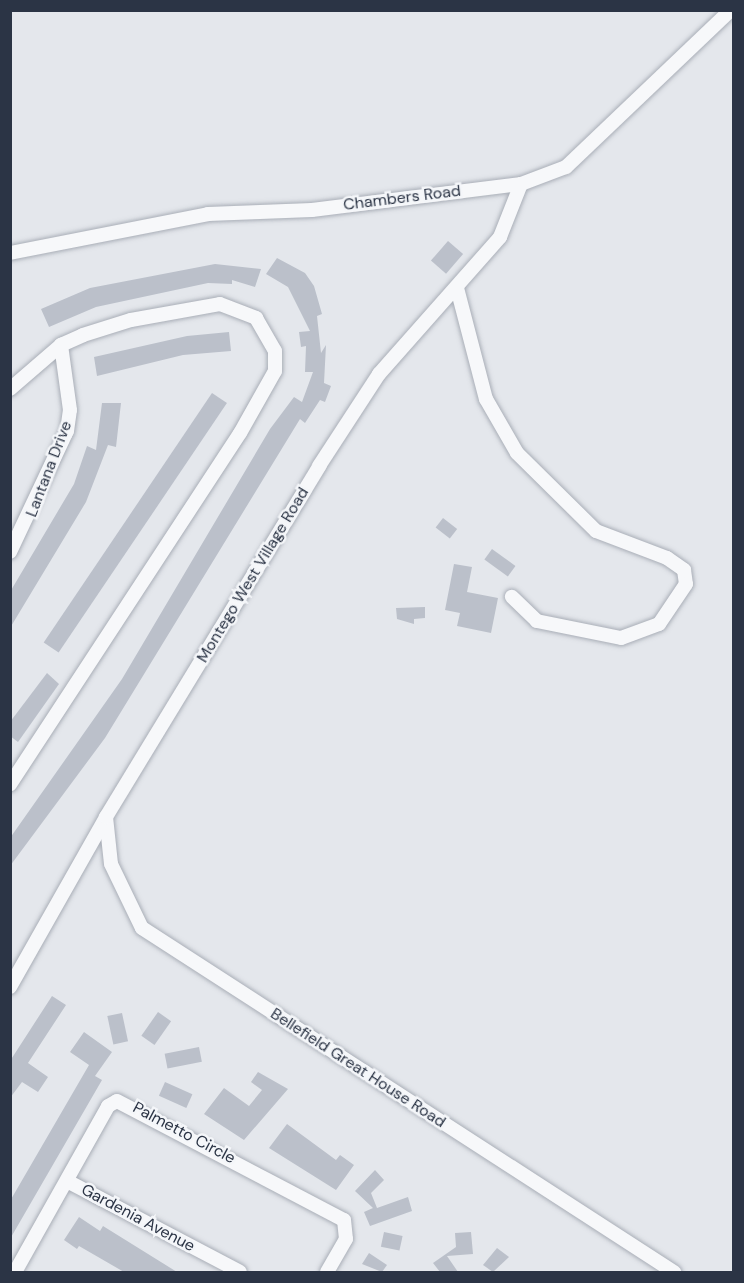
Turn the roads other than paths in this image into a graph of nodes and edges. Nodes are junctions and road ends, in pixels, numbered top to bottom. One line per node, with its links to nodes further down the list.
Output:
1 (731, 10): 2 (street, Chambers Road)
2 (521, 184): 3 (street, Chambers Road); 4 (street, Montego West Village Road)
3 (10, 253)
4 (457, 288): 8 (street); 10 (street, Montego West Village Road)
5 (61, 345): 6 (street); 7 (street, Lantana Drive); 9 (street)
6 (10, 389)
7 (10, 552)
8 (512, 597)
9 (10, 785)
10 (106, 817): 11 (street, Montego West Village Road); 16 (street, Bellefield Great House Road)
11 (10, 987)
12 (67, 1180): 13 (street, Palmetto Circle); 14 (street, Gardenia Avenue); 15 (street, Palmetto Circle)
13 (15, 1272)
14 (240, 1272)
15 (327, 1272)
16 (674, 1272)

